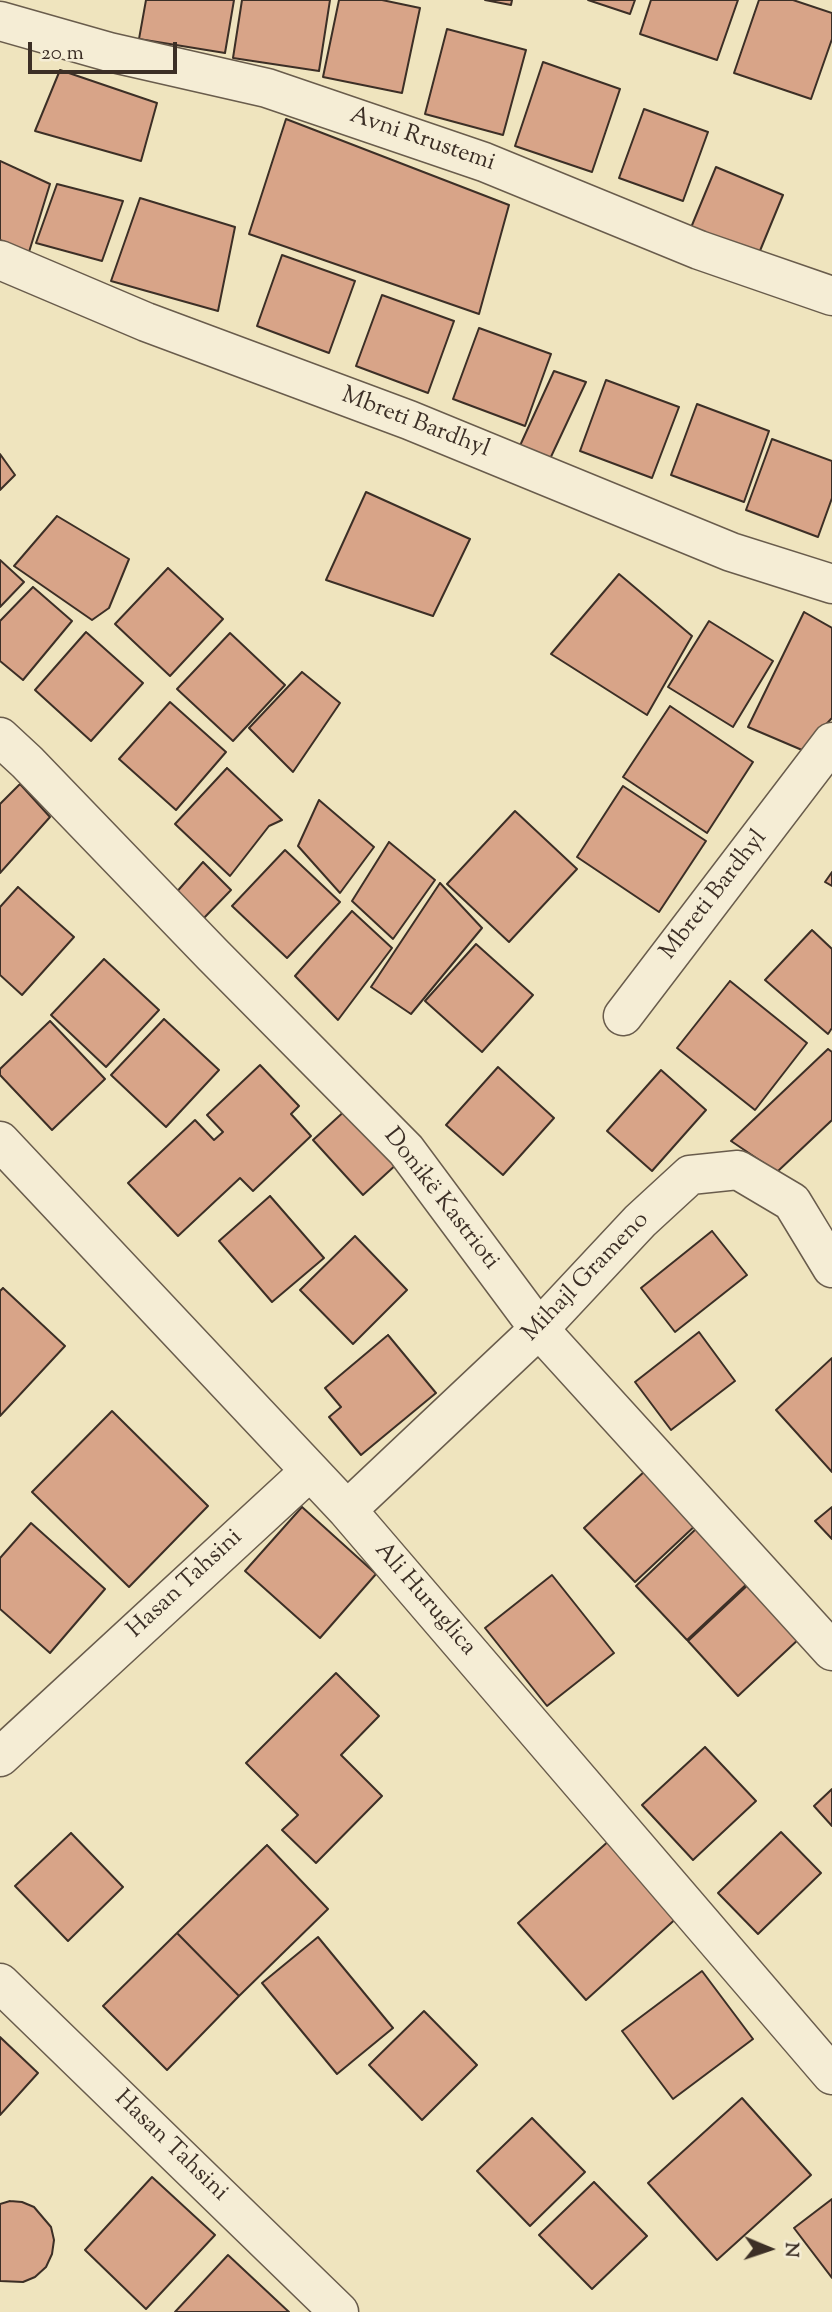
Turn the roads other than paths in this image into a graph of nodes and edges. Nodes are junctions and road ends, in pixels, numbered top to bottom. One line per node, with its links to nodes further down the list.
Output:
1 (0, 21): 3 (street, Avni Rrustemi)
2 (0, 260): 4 (street, Mbreti Bardhyl)
3 (832, 296)
4 (832, 584)
5 (0, 737): 10 (street, Donikë Kastrioti)
6 (832, 742): 7 (street, Mbreti Bardhyl)
7 (623, 1016)
8 (0, 1140): 11 (street, Ali Huruglica)
9 (832, 1268): 10 (street, Mihajl Grameno)
10 (539, 1329): 12 (street, Mihajl Grameno); 13 (street, Donikë Kastrioti)
11 (310, 1471): 12 (street, Ali Huruglica); 14 (street, Hasan Tahsini)
12 (347, 1510): 16 (street, Ali Huruglica)
13 (832, 1651)
14 (0, 1757)
15 (0, 1983): 17 (street, Hasan Tahsini)
16 (832, 2075)
17 (339, 2312)

